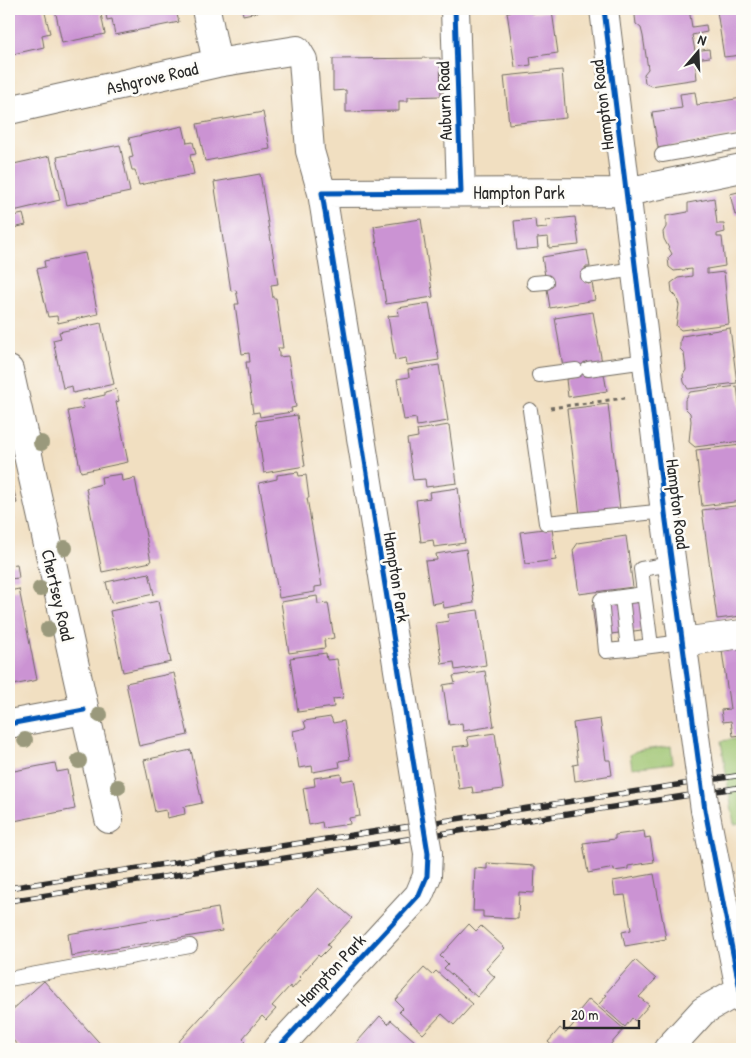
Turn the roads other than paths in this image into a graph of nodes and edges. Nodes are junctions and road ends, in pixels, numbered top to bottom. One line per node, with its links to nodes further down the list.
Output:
1 (206, 9): 5 (street)
2 (455, 9): 10 (street, Auburn Road)
3 (604, 9): 11 (street, Hampton Road)
4 (297, 50): 5 (street, Ashgrove Road); 12 (street, Hampton Park)
5 (217, 63): 6 (street, Ashgrove Road)
6 (9, 110)
7 (740, 141): 8 (lane); 9 (lane)
8 (662, 155)
9 (742, 168): 11 (street, Hampton Park)
10 (461, 192): 11 (street, Hampton Park); 12 (street, Hampton Park)
11 (626, 192): 13 (street, Hampton Road)
12 (322, 193): 35 (street, Hampton Park, bridge)
13 (635, 269): 14 (lane); 15 (street, Hampton Road)
14 (588, 276)
15 (646, 361): 17 (lane); 20 (street, Hampton Road)
16 (9, 370): 18 (street, Chertsey Road)
17 (539, 375)
18 (13, 410): 28 (street, Chertsey Road)
19 (530, 410): 20 (lane)
20 (666, 511): 21 (street, Hampton Road)
21 (672, 564): 22 (lane); 25 (street, Hampton Road)
22 (644, 594): 23 (lane); 26 (lane)
23 (622, 597): 27 (lane); 27 (lane)
24 (742, 634): 25 (street)
25 (682, 642): 26 (lane); 32 (street, Hampton Road, bridge)
26 (651, 646): 27 (lane)
27 (628, 649)
28 (84, 710): 29 (street); 30 (street, Chertsey Road)
29 (9, 724)
30 (109, 819)
31 (190, 946): 33 (lane)
32 (738, 956): 34 (street, Hampton Road)
33 (9, 979)
34 (741, 995): 36 (street)
35 (277, 1049)
36 (668, 1049)

